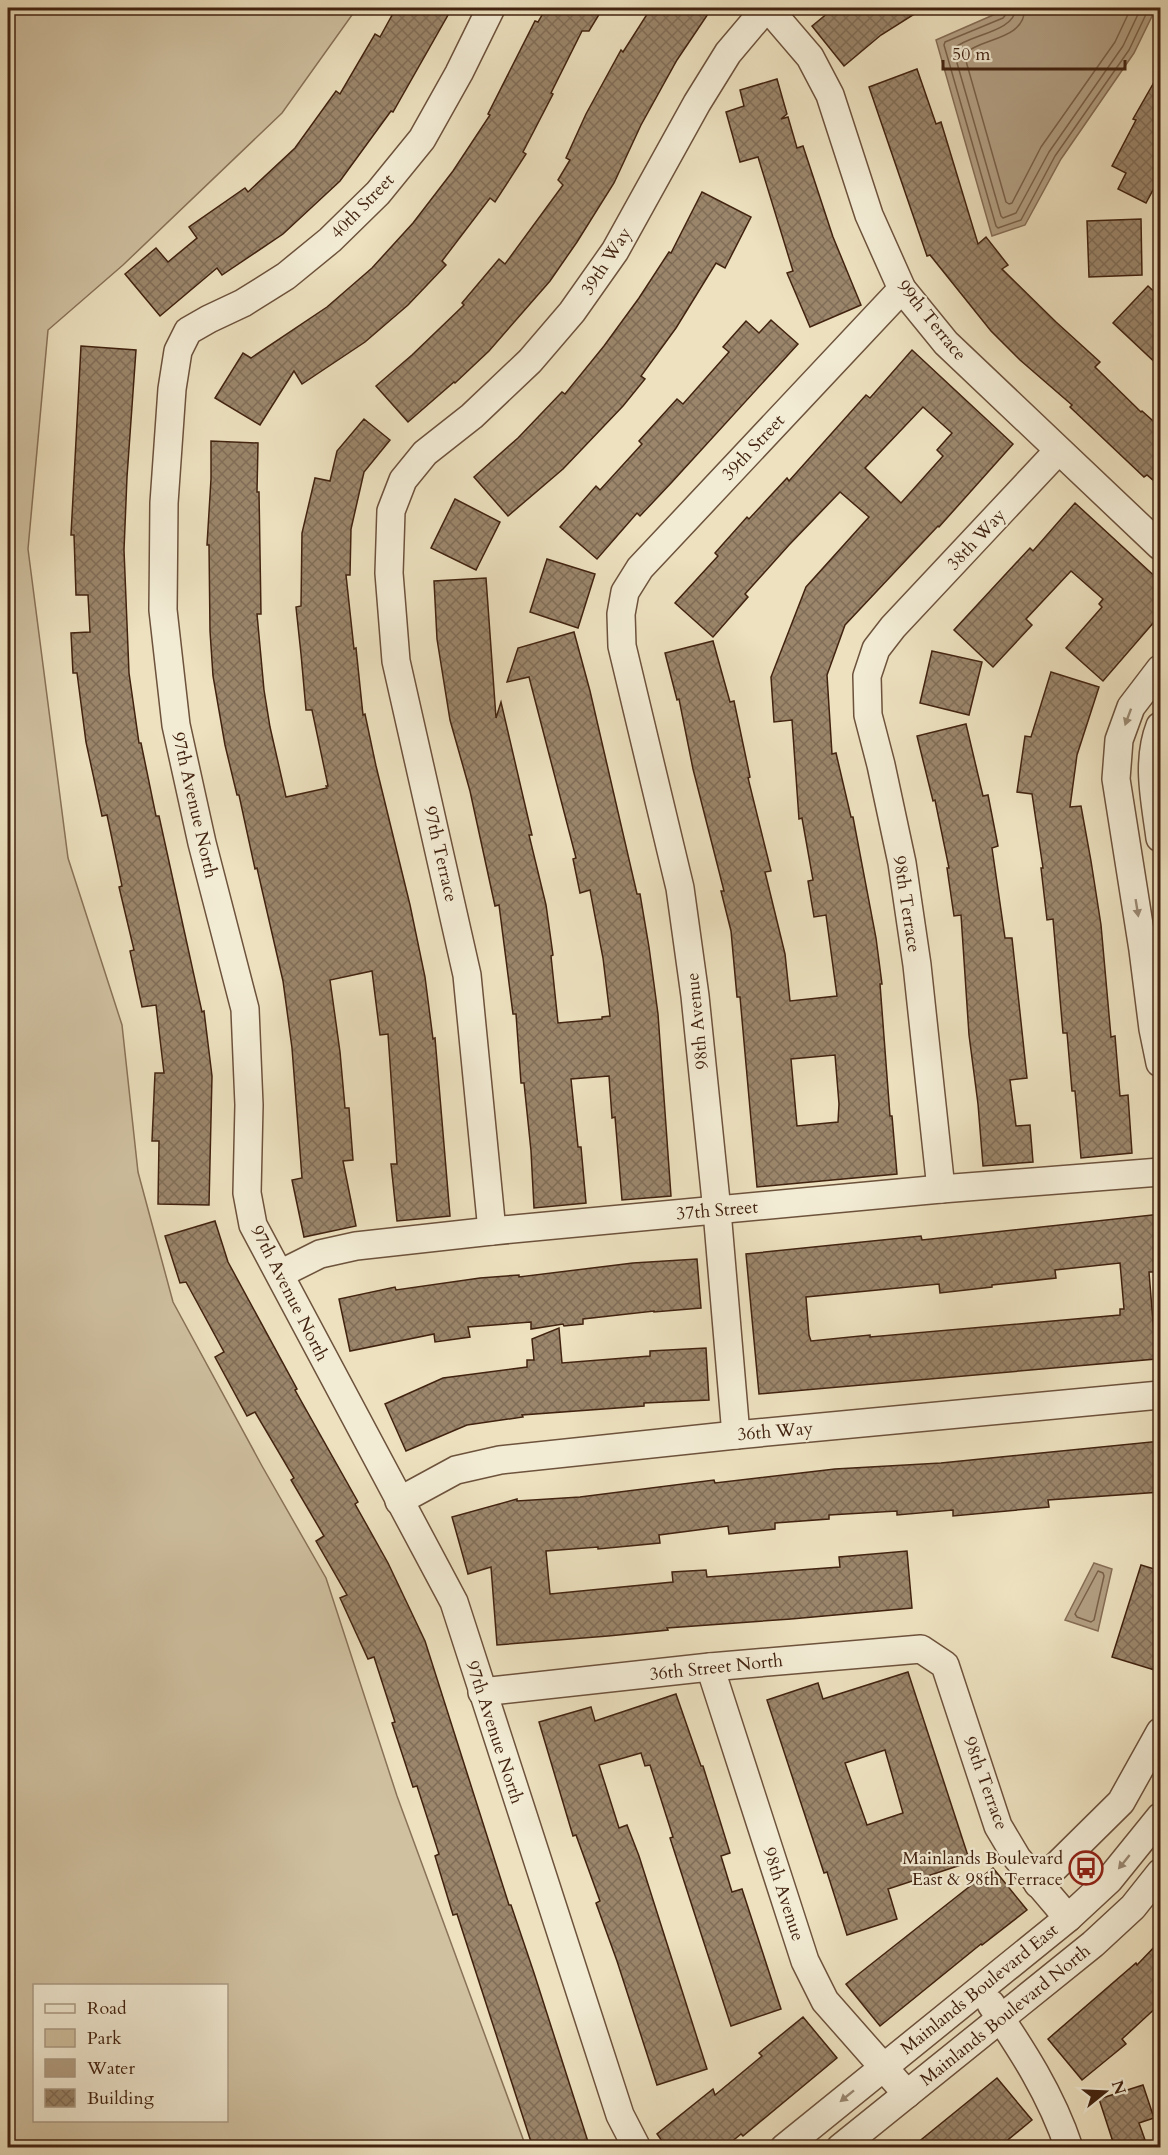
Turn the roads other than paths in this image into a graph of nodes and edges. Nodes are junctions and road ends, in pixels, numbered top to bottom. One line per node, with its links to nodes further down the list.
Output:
1 (491, 8): 4 (street, 40th Street)
2 (767, 8): 3 (street, 99th Terrace); 6 (street, 39th Way)
3 (902, 289): 5 (street, 99th Terrace); 8 (street, 39th Street)
4 (178, 351): 19 (street, 97th Avenue North)
5 (1058, 451): 7 (street, 99th Terrace); 9 (street, 38th Way)
6 (403, 480): 18 (street, 97th Terrace)
7 (1161, 546)
8 (621, 614): 17 (street, 98th Avenue)
9 (893, 627): 16 (street, 98th Terrace)
10 (1161, 669): 13 (street, one-way to 13)
11 (1161, 726): 12 (street)
12 (1161, 838)
13 (1152, 948): 14 (street)
14 (1161, 1063)
15 (1161, 1172): 16 (street, 37th Street)
16 (941, 1189): 17 (street, 37th Street)
17 (717, 1211): 18 (street, 37th Street); 21 (street, 98th Avenue)
18 (492, 1231): 19 (street, 37th Street)
19 (280, 1274): 22 (street, 97th Avenue North)
20 (1161, 1395): 21 (street, 36th Way)
21 (736, 1435): 22 (street, 36th Way)
22 (399, 1501): 25 (street, 97th Avenue North)
23 (945, 1665): 24 (street, 36th Street North); 29 (street, 98th Terrace)
24 (710, 1667): 25 (street, 36th Street North); 33 (street, 98th Avenue)
25 (482, 1692): 36 (street, 97th Avenue North)
26 (1161, 1732): 29 (street)
27 (1161, 1817): 30 (street, Mainlands Boulevard East, one-way to 30)
28 (1161, 1874): 32 (street, Mainlands Boulevard North)
29 (1038, 1884): 30 (street, 98th Terrace)
30 (1068, 1918): 31 (street, Mainlands Boulevard East)
31 (981, 1988): 32 (street); 33 (street, Mainlands Boulevard East)
32 (1001, 2019): 34 (street, Mainlands Boulevard North); 38 (street)
33 (883, 2067): 34 (street, 98th Avenue); 35 (street, Mainlands Boulevard East, one-way to 35)
34 (907, 2094): 37 (street, Mainlands Boulevard North)
35 (784, 2147)
36 (637, 2148)
37 (840, 2148)
38 (1069, 2148)

